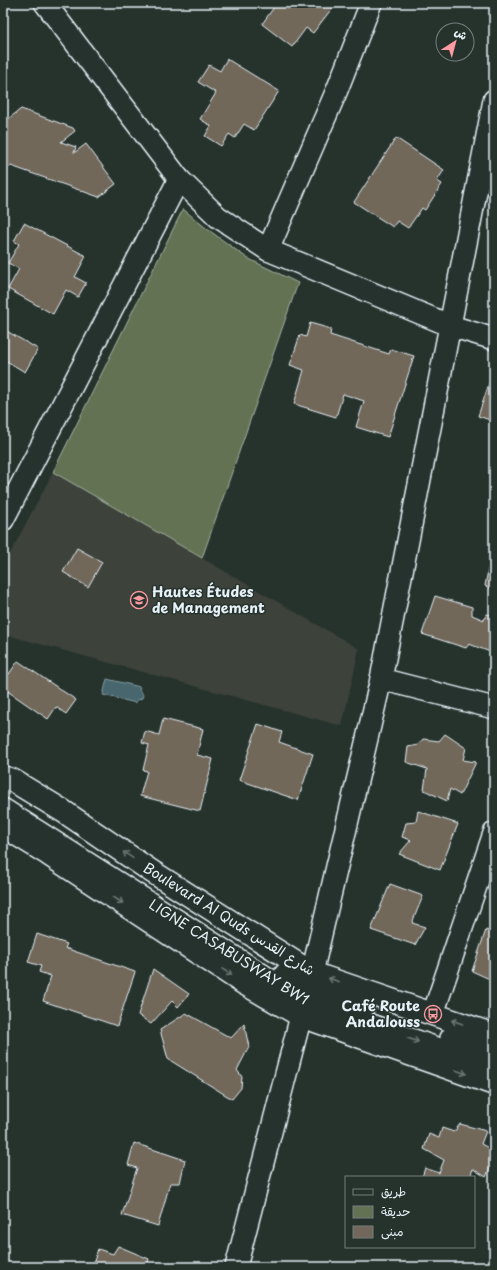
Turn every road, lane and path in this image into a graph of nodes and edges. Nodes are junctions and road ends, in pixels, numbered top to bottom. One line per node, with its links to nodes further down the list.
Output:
1 (44, 3): 4 (street)
2 (371, 3): 5 (street)
3 (494, 100): 6 (street)
4 (179, 179): 5 (street); 8 (street)
5 (268, 250): 6 (street)
6 (451, 326): 7 (street); 9 (street)
7 (494, 339)
8 (3, 520)
9 (381, 679): 10 (street); 16 (street)
10 (494, 708)
11 (3, 776): 16 (main road, Boulevard Al Quds شارع القدس, one-way to 11)
12 (3, 795): 20 (street, LIGNE CASABUSWAY BW1)
13 (3, 809): 21 (street, LIGNE CASABUSWAY BW1, one-way to 21)
14 (3, 826): 18 (main road, one-way to 18)
15 (494, 833): 17 (street)
16 (312, 973): 17 (main road, Boulevard Al Quds شارع القدس, one-way to 16)
17 (433, 1014): 19 (main road, Boulevard Al Quds شارع القدس, one-way to 17)
18 (301, 1016): 22 (main road, one-way to 22); 23 (street)
19 (494, 1035)
20 (494, 1053)
21 (494, 1068)
22 (494, 1084)
23 (236, 1267)

